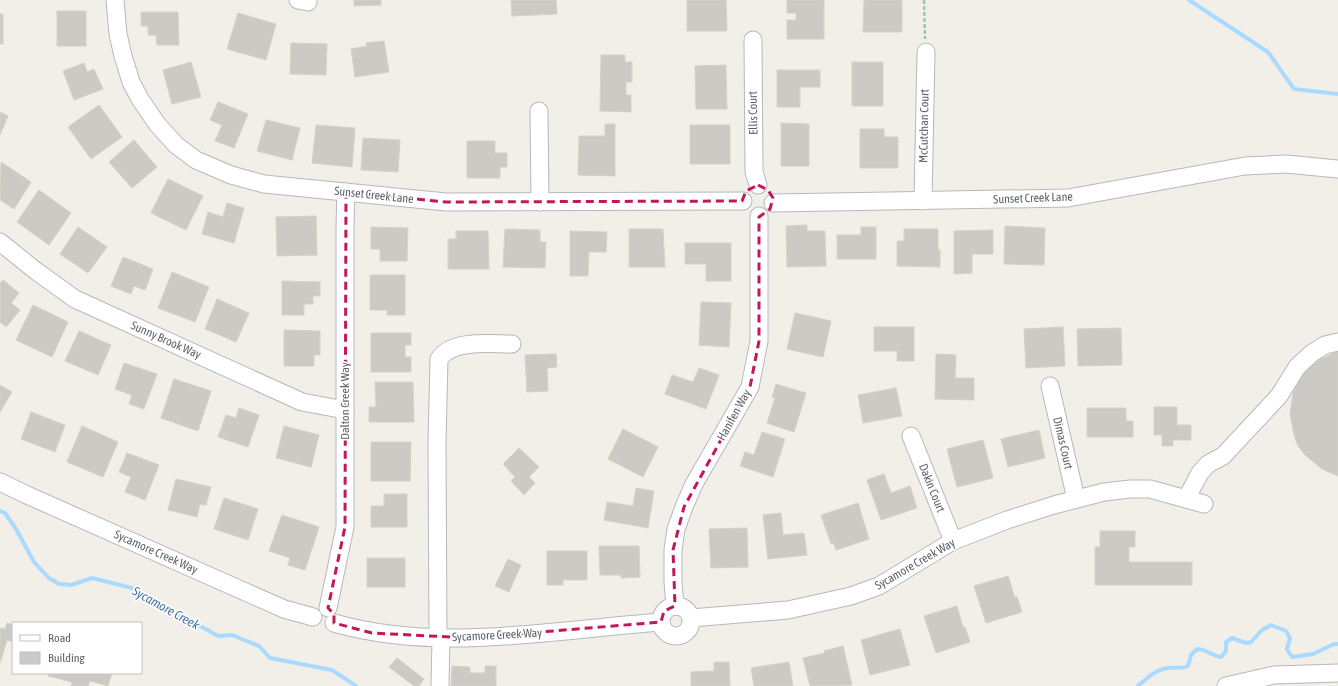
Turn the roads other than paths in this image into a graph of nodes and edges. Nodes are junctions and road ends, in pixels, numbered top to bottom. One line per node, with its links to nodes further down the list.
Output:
1 (115, 0): 7 (street, Sunset Creek Lane)
2 (753, 40): 6 (street, Ellis Court)
3 (926, 52): 8 (street, McCutchan Court)
4 (539, 111): 9 (street)
5 (1338, 169): 8 (street, Sunset Creek Lane)
6 (758, 186): 10 (street); 11 (street)
7 (346, 192): 9 (street, Sunset Creek Lane); 17 (street, Dalton Creek Way)
8 (923, 201): 11 (street, Sunset Creek Lane)
9 (540, 202): 10 (street, Sunset Creek Lane)
10 (743, 202): 12 (street)
11 (773, 203): 12 (street)
12 (759, 216): 24 (street, Hanifen Way)
13 (0, 242): 17 (street, Sunny Brook Way)
14 (1338, 342): 21 (street)
15 (512, 344): 28 (street)
16 (1050, 386): 20 (street, Dimas Court)
17 (345, 410): 25 (street, Dalton Creek Way)
18 (911, 436): 23 (street, Dakin Court)
19 (0, 482): 25 (street, Sycamore Creek Way)
20 (1076, 499): 21 (street, Sycamore Creek Way); 23 (street, Sycamore Creek Way)
21 (1186, 499): 22 (street, Sycamore Creek Way)
22 (1204, 504)
23 (953, 541): 26 (street, Sycamore Creek Way)
24 (675, 606): 26 (street); 27 (street)
25 (331, 616): 28 (street, Sycamore Creek Way)
26 (691, 618): 27 (street)
27 (661, 622): 28 (street, Sycamore Creek Way)
28 (439, 638): 30 (street)
29 (1338, 673): 31 (street)
30 (440, 686)
31 (1226, 686)

